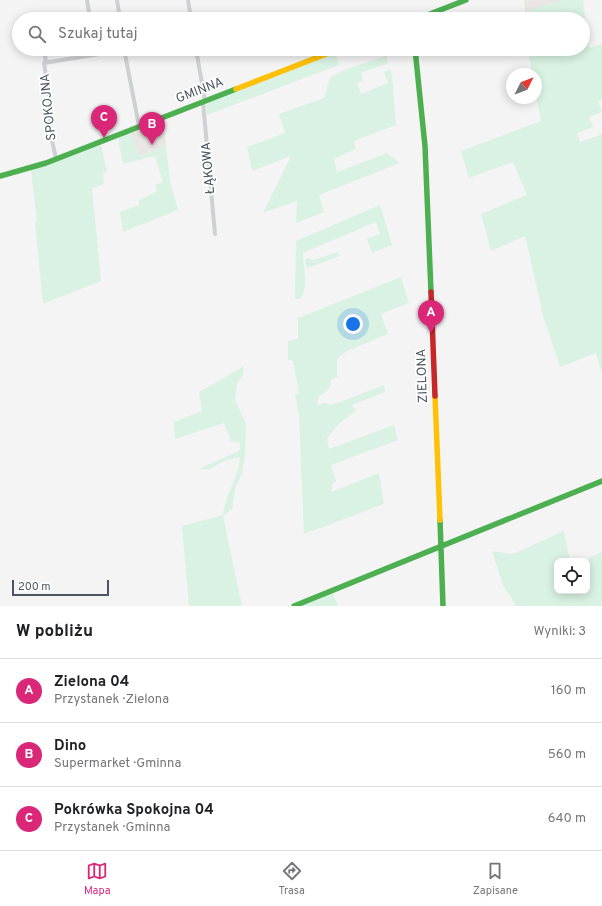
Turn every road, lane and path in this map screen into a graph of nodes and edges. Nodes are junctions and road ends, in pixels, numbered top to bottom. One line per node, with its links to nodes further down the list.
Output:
1 (87, 0): 5 (street)
2 (117, 0): 6 (street)
3 (188, 0): 7 (street)
4 (466, 0): 8 (street)
5 (89, 12)
6 (119, 12)
7 (190, 12)
8 (435, 12)
9 (45, 56): 15 (street)
10 (88, 56): 15 (street, SPOKOJNA)
11 (125, 56): 17 (street, SPOKOJNA)
12 (197, 56): 16 (street, ŁĄKOWA)
13 (321, 56): 16 (street, GMINNA)
14 (416, 56): 22 (street, ZIELONA)
15 (46, 63): 18 (street, SPOKOJNA)
16 (204, 102): 17 (street, GMINNA); 20 (street, ŁĄKOWA)
17 (139, 126): 18 (street, GMINNA)
18 (56, 159): 19 (street, GMINNA)
19 (0, 176)
20 (215, 234)
21 (602, 481): 22 (street)
22 (441, 547): 23 (street); 24 (street, ZIELONA)
23 (294, 606)
24 (443, 606)

